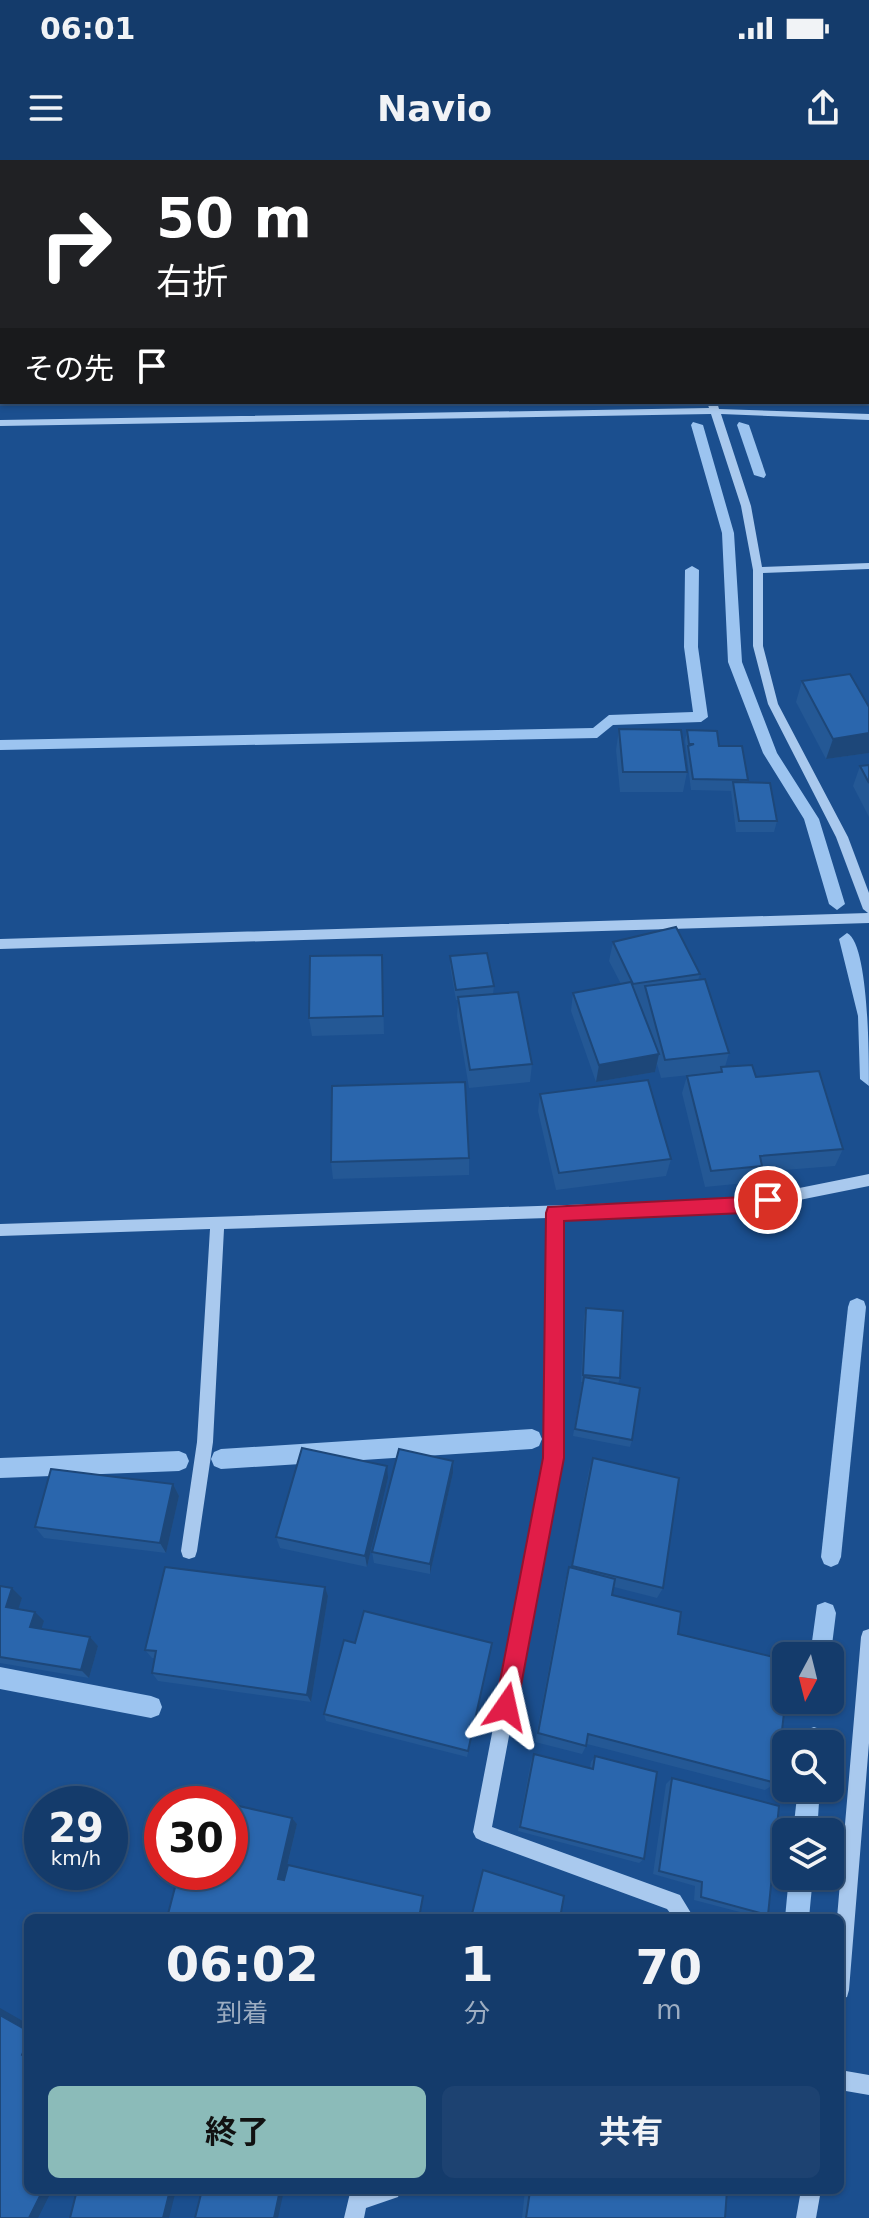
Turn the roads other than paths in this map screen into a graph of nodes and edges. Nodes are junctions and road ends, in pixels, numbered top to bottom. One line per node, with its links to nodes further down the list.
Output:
1 (713, 406): 2 (street); 3 (street); 5 (street)
2 (869, 417)
3 (0, 423)
4 (869, 566): 5 (street)
5 (758, 570): 6 (street)
6 (869, 909)
7 (869, 918): 8 (street)
8 (0, 944)
9 (869, 1180): 10 (street)
10 (555, 1213): 11 (street); 15 (street)
11 (217, 1223): 12 (street); 13 (street)
12 (0, 1230)
13 (189, 1551)
14 (869, 1637): 16 (street)
15 (682, 1914)
16 (844, 1941)
17 (844, 2081): 18 (street)
18 (869, 2085)
19 (377, 2194): 21 (street)
20 (810, 2194): 22 (street)
21 (354, 2218)
22 (806, 2218)

